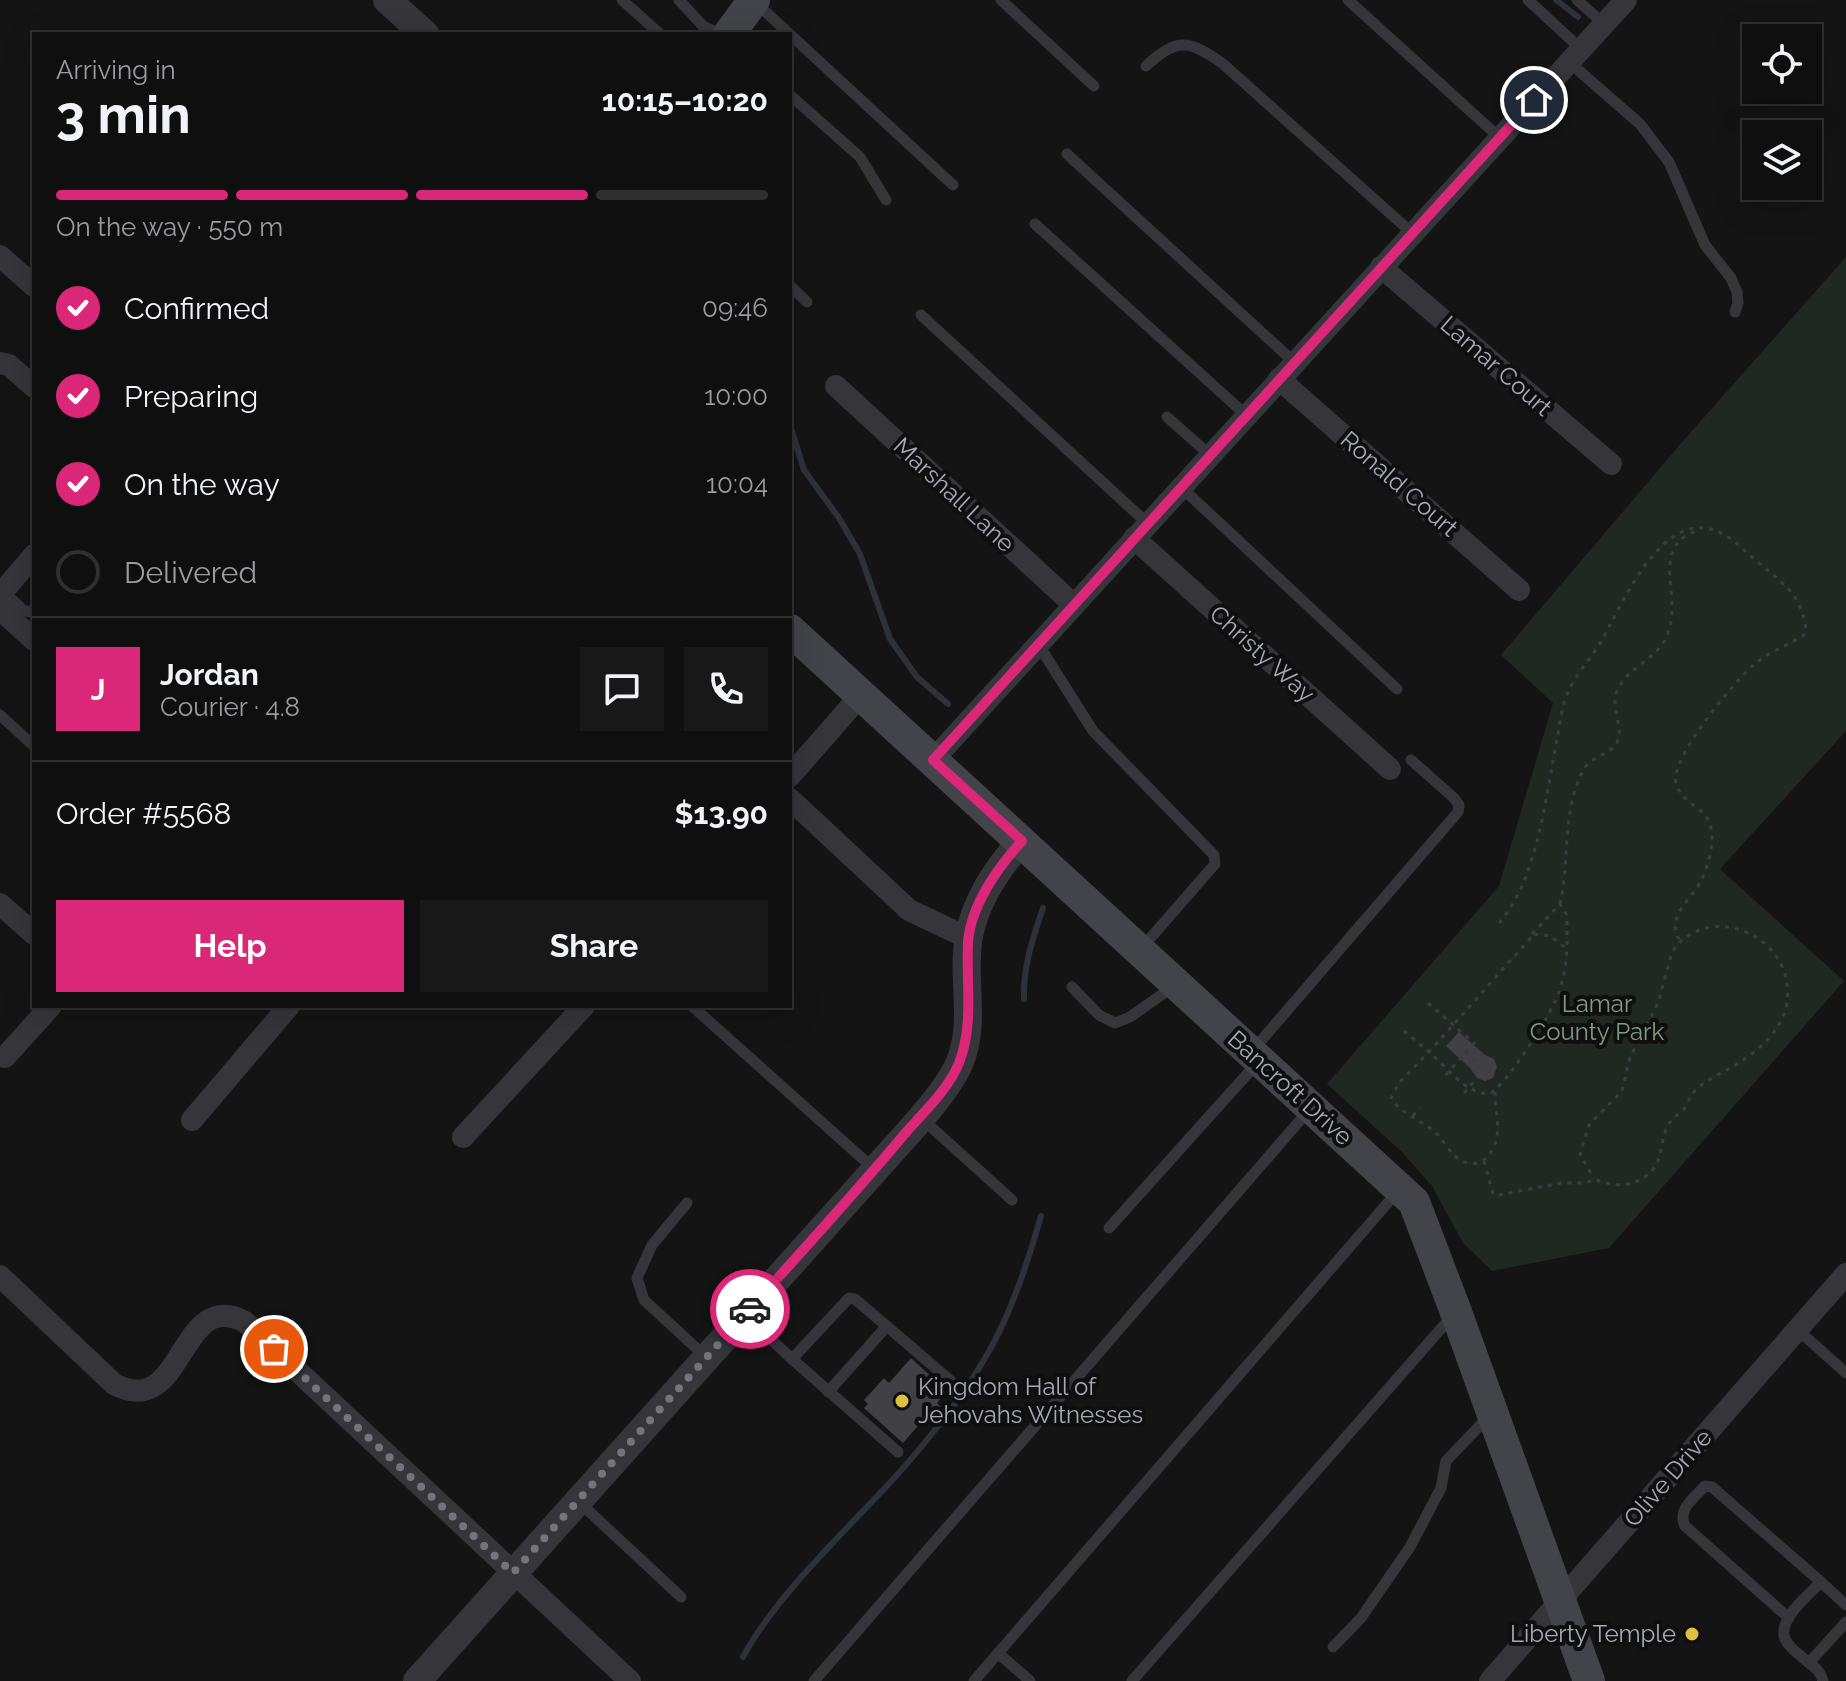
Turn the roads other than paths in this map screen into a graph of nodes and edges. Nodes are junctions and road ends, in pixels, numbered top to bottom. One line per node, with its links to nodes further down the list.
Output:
1 (387, 0): 11 (street)
2 (622, 0): 12 (lane)
3 (679, 0): 13 (lane)
4 (754, 0): 14 (main road); 15 (lane)
5 (1001, 0): 19 (lane)
6 (1348, 0): 21 (lane)
7 (1528, 0): 17 (lane)
8 (1577, 0): 10 (lane)
9 (1626, 0): 10 (street)
10 (1604, 24): 17 (street)
11 (423, 32)
12 (658, 32)
13 (715, 32)
14 (730, 32)
15 (788, 32)
16 (792, 35): 23 (lane)
17 (1575, 56): 21 (street); 32 (lane)
18 (1146, 66): 26 (lane)
19 (1094, 86)
20 (792, 97): 24 (lane)
21 (1500, 138): 26 (street)
22 (1067, 154): 34 (lane)
23 (953, 185)
24 (886, 200)
25 (1035, 224): 39 (lane)
26 (1412, 233): 28 (street)
27 (0, 256): 29 (street)
28 (1381, 267): 34 (street); 42 (street, Lamar Court)
29 (32, 284)
30 (792, 288): 31 (lane)
31 (807, 302)
32 (1735, 312)
33 (921, 315): 44 (lane)
34 (1294, 362): 36 (street)
35 (0, 363): 37 (street)
36 (1279, 379): 39 (street); 46 (street, Ronald Court)
37 (32, 385)
38 (836, 386): 48 (street, Marshall Lane)
39 (1246, 415): 41 (street)
40 (1167, 417): 41 (lane)
41 (1210, 455): 43 (street)
42 (1611, 464)
43 (1180, 487): 44 (street); 53 (lane)
44 (1140, 531): 48 (street); 59 (street, Christy Way)
45 (32, 560): 47 (street)
46 (1519, 590)
47 (1, 599): 49 (lane); 51 (street)
48 (1073, 604): 52 (street)
49 (32, 610)
50 (792, 632): 54 (main road, Bancroft Drive)
51 (32, 638)
52 (1038, 643): 57 (street); 66 (lane)
53 (1397, 689)
54 (861, 695): 57 (main road, Bancroft Drive); 60 (street)
55 (0, 715): 56 (lane)
56 (32, 744)
57 (933, 760): 62 (main road, Bancroft Drive)
58 (1411, 760): 74 (lane)
59 (1390, 769)
60 (792, 774)
61 (792, 801): 65 (street)
62 (1022, 841): 65 (street); 66 (main road, Bancroft Drive)
63 (0, 904): 64 (street)
64 (32, 932)
65 (968, 938): 76 (street)
66 (1140, 950): 67 (main road, Bancroft Drive)
67 (1177, 983): 68 (lane); 74 (main road, Bancroft Drive)
68 (1072, 987)
69 (49, 1008): 73 (street)
70 (287, 1008): 77 (street)
71 (582, 1008): 78 (street)
72 (694, 1008): 79 (lane)
73 (5, 1057)
74 (1255, 1057): 75 (main road, Bancroft Drive); 83 (lane)
75 (1311, 1107): 80 (main road, Bancroft Drive); 110 (lane)
76 (920, 1117): 79 (street); 81 (lane)
77 (192, 1120)
78 (463, 1137)
79 (875, 1170): 87 (street)
80 (1401, 1188): 86 (main road, Bancroft Drive); 106 (lane)
81 (1012, 1200)
82 (687, 1203): 90 (lane)
83 (1109, 1228)
84 (1846, 1274): 89 (street, Olive Drive)
85 (0, 1276): 98 (street)
86 (1456, 1312): 95 (main road, Bancroft Drive); 113 (lane)
87 (745, 1315): 90 (street); 91 (lane)
88 (887, 1326): 91 (lane); 93 (lane); 94 (lane)
89 (1798, 1330): 92 (lane); 101 (street, Olive Drive)
90 (707, 1358): 97 (street)
91 (792, 1359): 94 (lane)
92 (1846, 1373)
93 (952, 1382)
94 (828, 1392): 96 (lane)
95 (1492, 1413): 101 (main road, Bancroft Drive); 105 (lane)
96 (898, 1452)
97 (578, 1501): 98 (street); 100 (lane)
98 (513, 1573): 108 (street); 109 (street)
99 (1821, 1582): 102 (lane); 103 (lane); 103 (lane)
100 (681, 1597)
101 (1560, 1602): 114 (street, Olive Drive); 115 (main road, Bancroft Drive)
102 (1846, 1605)
103 (1789, 1618): 107 (lane)
104 (1846, 1622): 107 (lane)
105 (1333, 1647)
106 (998, 1653): 111 (lane); 112 (lane)
107 (1809, 1663): 116 (lane)
108 (417, 1681)
109 (630, 1681)
110 (814, 1681)
111 (974, 1681)
112 (1030, 1681)
113 (1132, 1681)
114 (1490, 1681)
115 (1589, 1681)
116 (1823, 1681)

